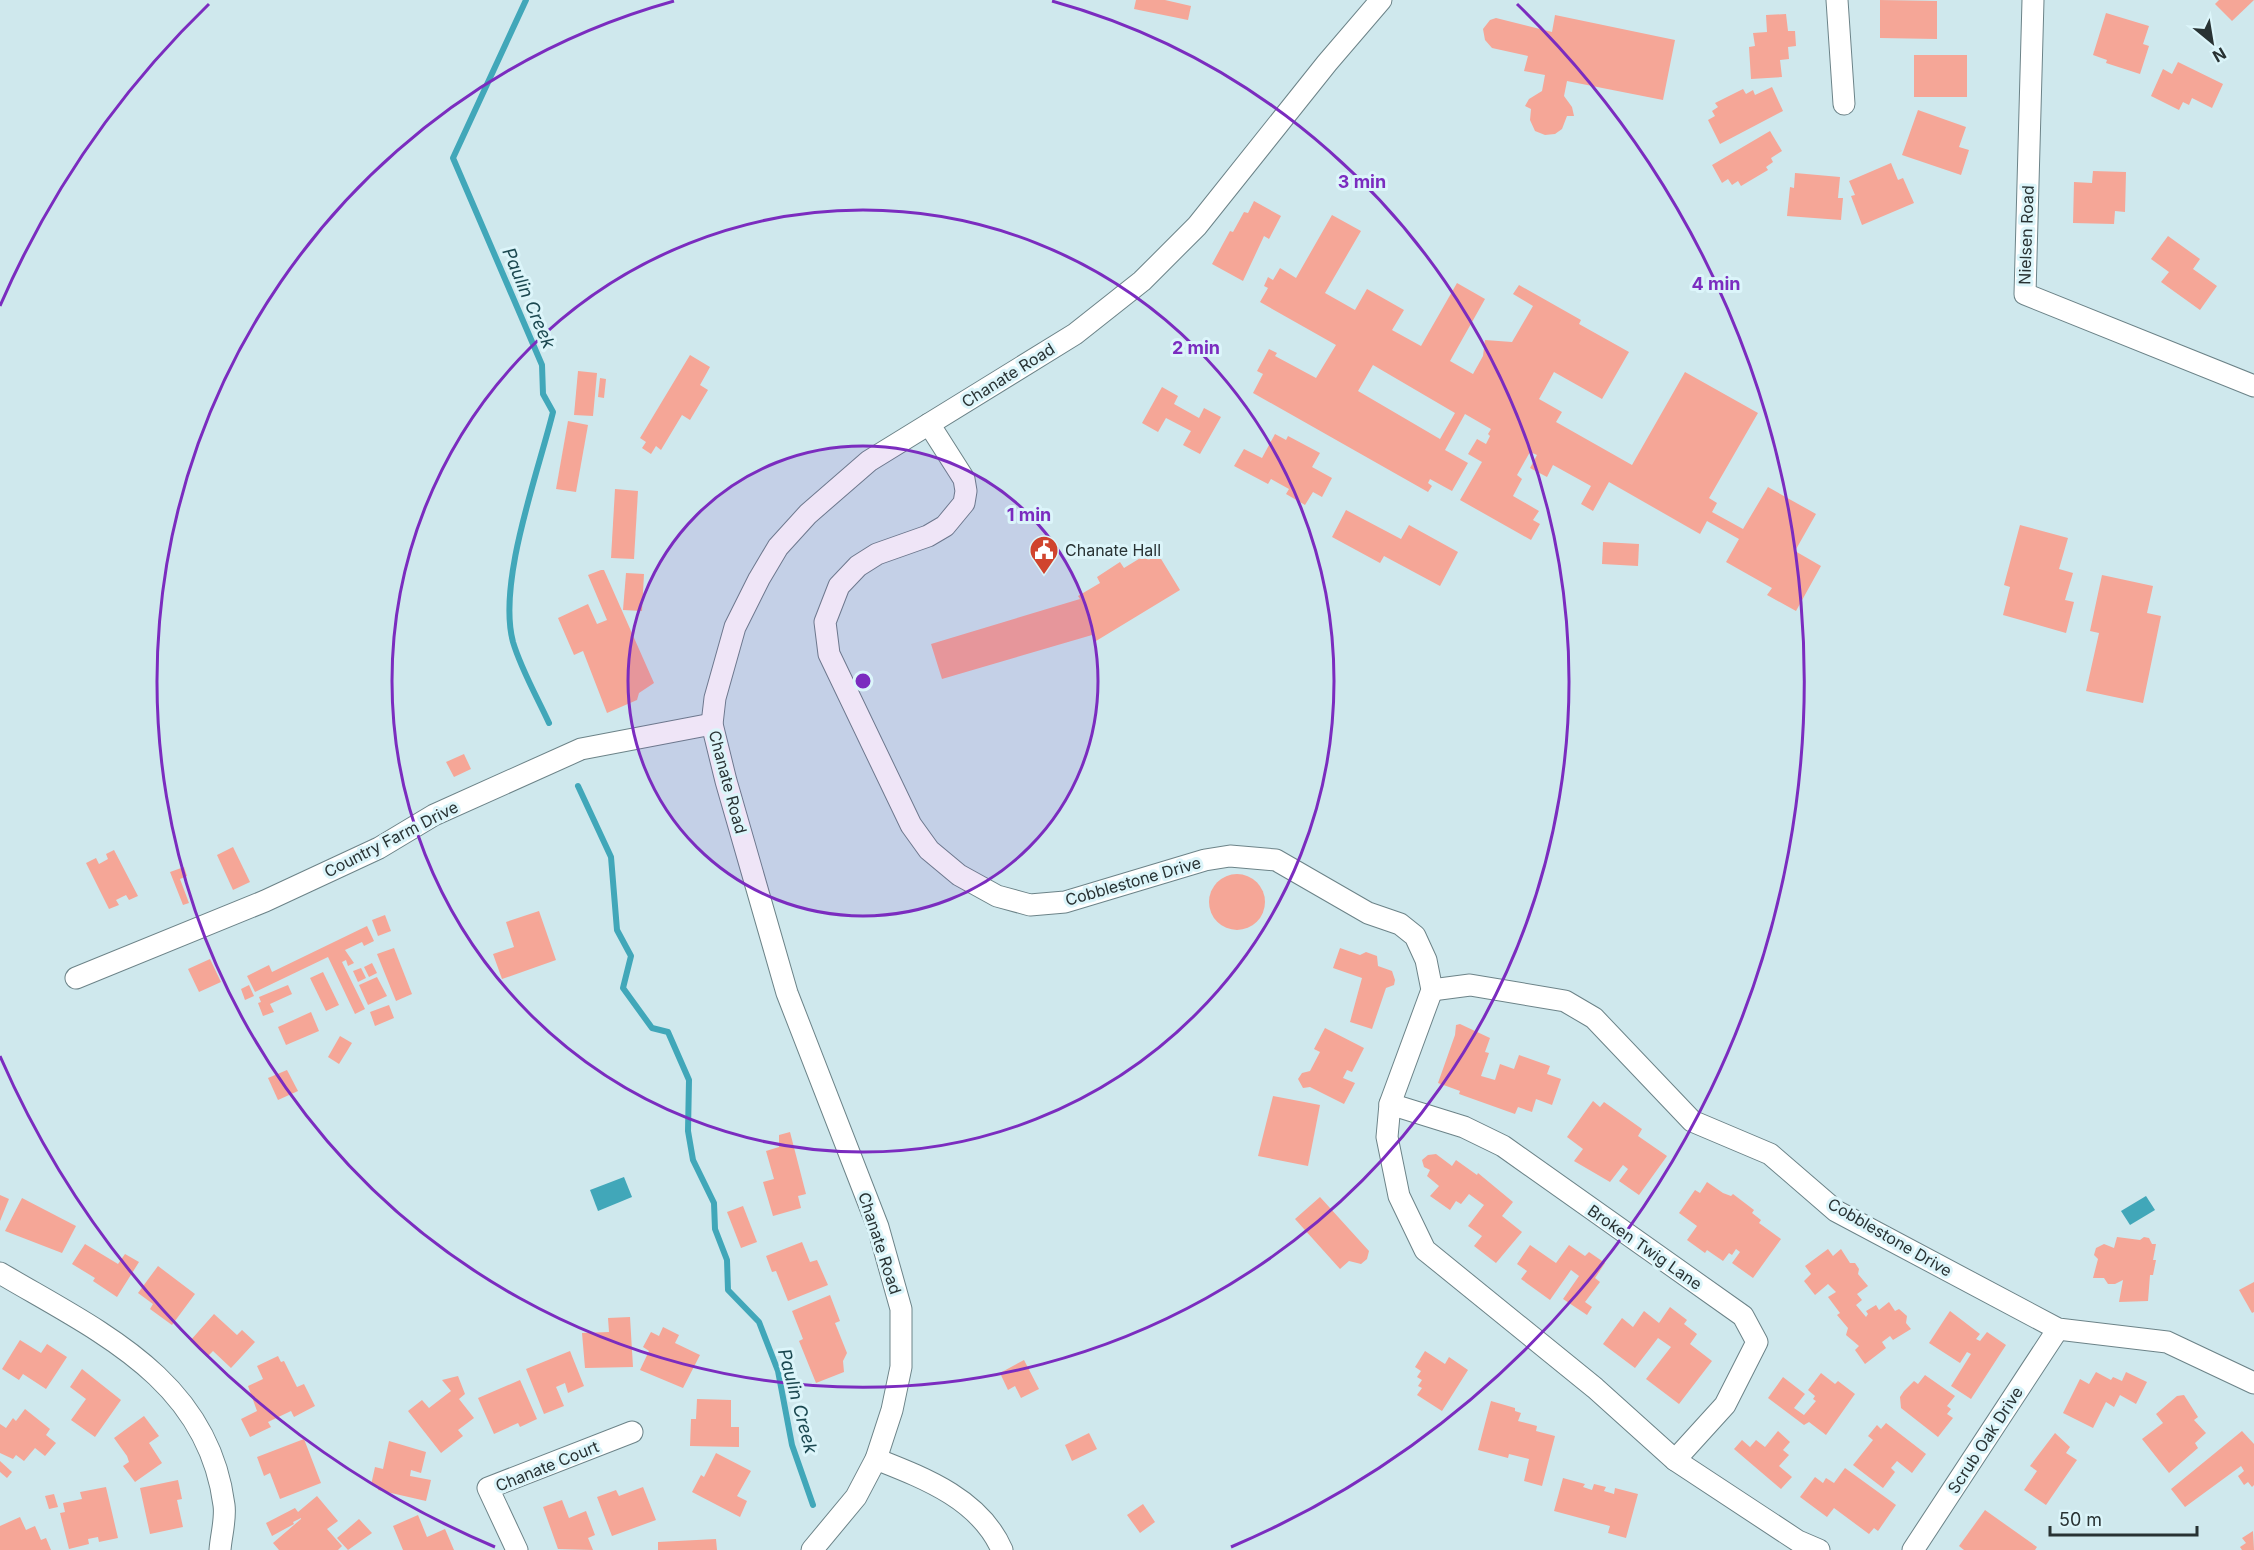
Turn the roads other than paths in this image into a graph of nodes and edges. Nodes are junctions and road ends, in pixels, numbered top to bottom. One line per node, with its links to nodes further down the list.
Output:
1 (1381, 0): 6 (street, Chanate Road)
2 (1837, 0): 4 (street)
3 (2033, 0): 5 (street, Nielsen Road)
4 (1844, 104)
5 (2254, 386)
6 (929, 424): 7 (street, Chanate Road); 9 (street, Cobblestone Drive)
7 (712, 724): 8 (street, Country Farm Drive); 15 (street, Chanate Road)
8 (76, 978)
9 (1432, 990): 10 (street); 12 (street, Cobblestone Drive)
10 (1390, 1104): 16 (street); 16 (street, Broken Twig Lane)
11 (0, 1274): 17 (street)
12 (2058, 1329): 13 (street, Cobblestone Drive); 22 (street, Scrub Oak Drive)
13 (2254, 1383)
14 (632, 1432): 18 (street, Chanate Court)
15 (876, 1459): 19 (street, Chanate Road); 20 (street)
16 (1675, 1460): 21 (street)
17 (220, 1550)
18 (517, 1550)
19 (812, 1550)
20 (1002, 1550)
21 (1819, 1550)
22 (1912, 1550)

